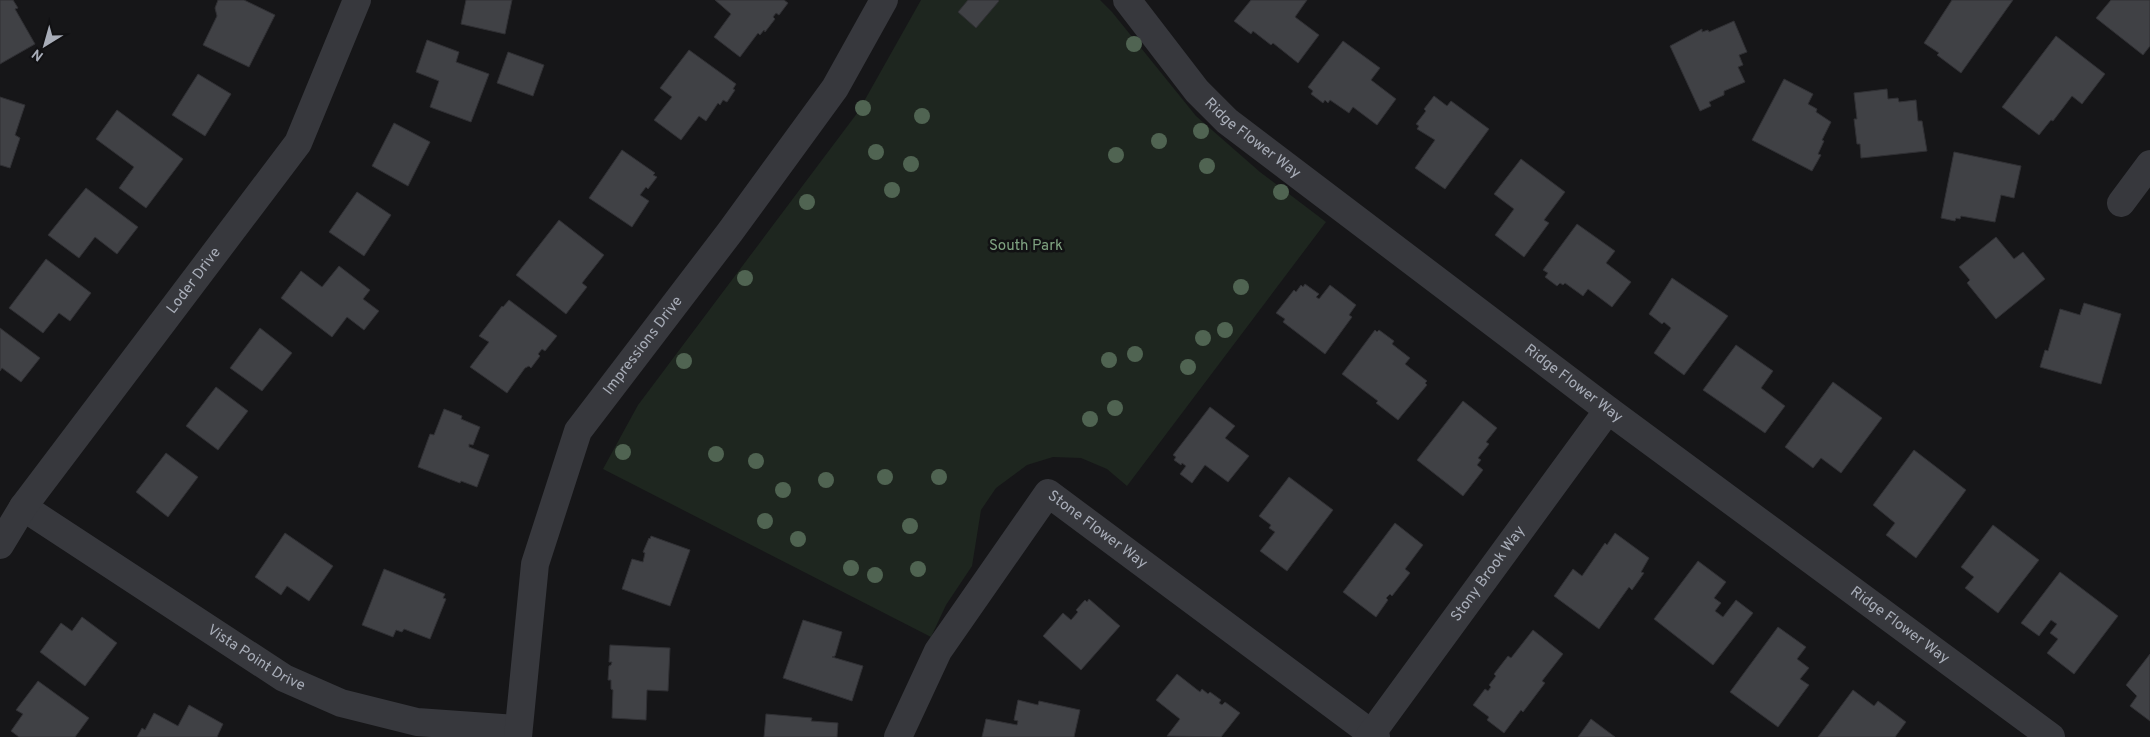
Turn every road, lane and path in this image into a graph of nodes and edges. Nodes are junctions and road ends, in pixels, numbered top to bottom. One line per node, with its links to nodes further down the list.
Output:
1 (358, 0): 7 (street, Loder Drive)
2 (884, 0): 9 (street, Impressions Drive)
3 (1127, 0): 6 (street, Ridge Flower Way)
4 (2150, 164): 5 (street)
5 (2121, 203)
6 (1608, 410): 10 (street, Stony Brook Way); 12 (street, Ridge Flower Way)
7 (23, 507): 8 (street, Loder Drive); 9 (street, Vista Point Drive)
8 (0, 545)
9 (518, 733)
10 (1372, 736): 11 (street, Stone Flower Way)
11 (898, 737)
12 (2051, 737)

